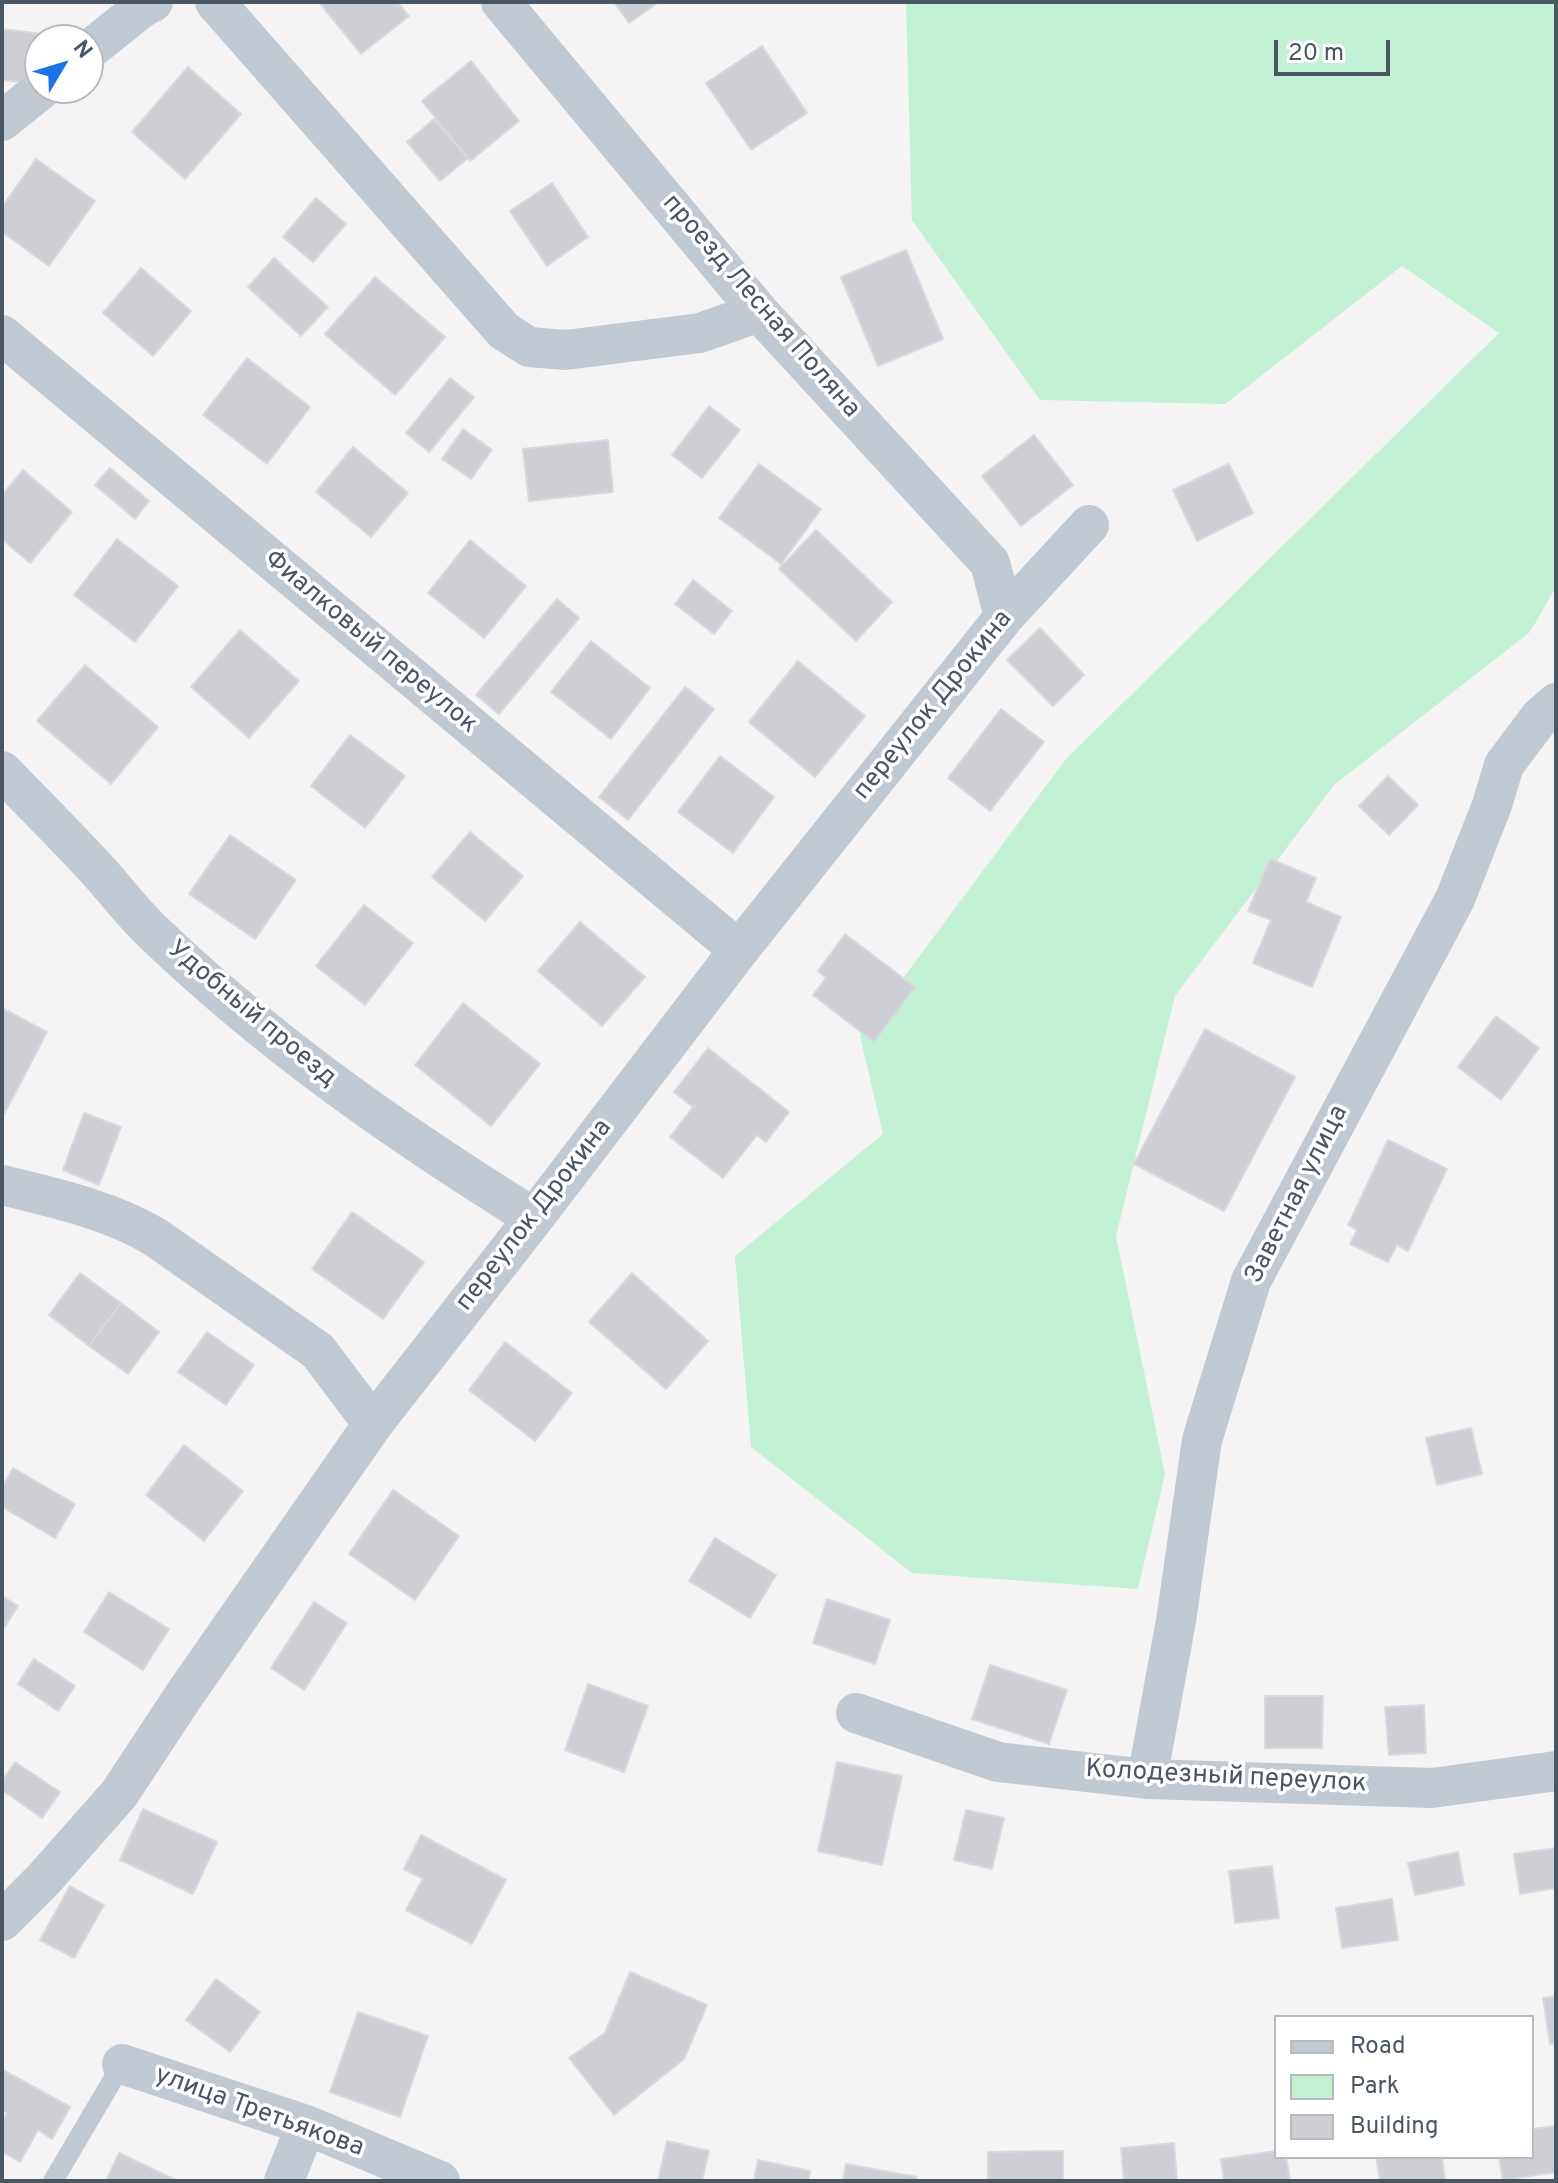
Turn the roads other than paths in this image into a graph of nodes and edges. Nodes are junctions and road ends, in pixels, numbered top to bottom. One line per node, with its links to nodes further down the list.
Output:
1 (153, 2): 4 (street)
2 (215, 2): 7 (street)
3 (501, 2): 7 (street, проезд Лесная Поляна)
4 (104, 38)
5 (24, 103): 6 (street)
6 (2, 121)
7 (759, 312): 10 (street, проезд Лесная Поляна)
8 (2, 335): 13 (street, Фиалковый переулок)
9 (1089, 525): 10 (street, переулок Дрокина)
10 (1004, 617): 13 (street, переулок Дрокина)
11 (1556, 703): 19 (street, Заветная улица)
12 (2, 771): 15 (street, Удобный проезд)
13 (739, 950): 15 (street, переулок Дрокина)
14 (2, 1185): 16 (street)
15 (534, 1218): 16 (street, переулок Дрокина)
16 (373, 1424): 20 (street, переулок Дрокина)
17 (856, 1713): 19 (street, Колодезный переулок)
18 (1556, 1771): 19 (street, Колодезный переулок)
19 (1147, 1779)
20 (2, 1921)
21 (122, 2064): 22 (street, улица Третьякова); 23 (lane)
22 (306, 2125): 24 (street); 25 (street, улица Третьякова)
23 (53, 2181)
24 (284, 2181)
25 (440, 2181)

